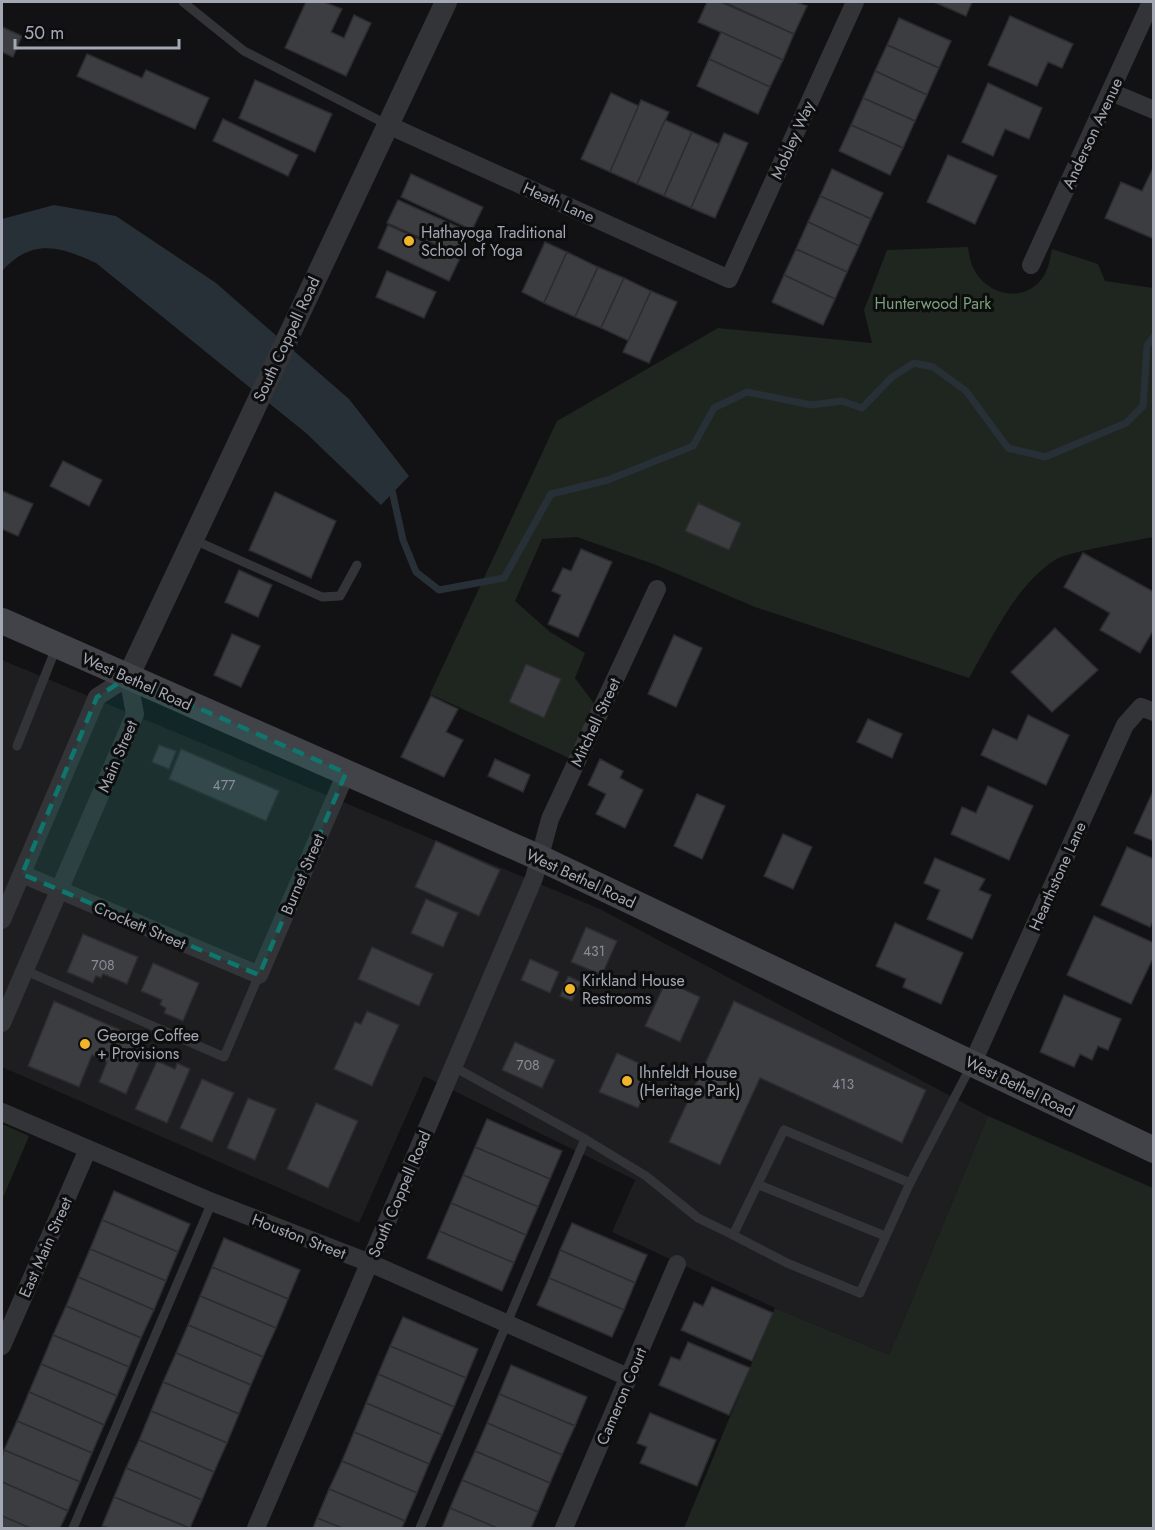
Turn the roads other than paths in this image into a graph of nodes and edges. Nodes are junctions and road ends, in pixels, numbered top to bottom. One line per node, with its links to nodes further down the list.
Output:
1 (183, 2): 7 (lane)
2 (446, 2): 7 (street, South Coppell Road)
3 (855, 2): 9 (street, Mobley Way)
4 (1152, 2): 5 (street, Anderson Avenue)
5 (1111, 92): 6 (street); 8 (street, Anderson Avenue)
6 (1154, 110)
7 (388, 125): 9 (street, Heath Lane); 10 (street, South Coppell Road)
8 (1031, 265)
9 (729, 279)
10 (192, 538): 11 (lane); 15 (street, South Coppell Road)
11 (357, 565)
12 (657, 589): 19 (street, Mitchell Street)
13 (2, 621): 14 (main road, West Bethel Road)
14 (57, 646): 15 (main road, West Bethel Road); 17 (lane)
15 (128, 677): 18 (main road, West Bethel Road); 20 (street); 21 (street, Main Street)
16 (1154, 712): 26 (street, Hearthstone Lane)
17 (17, 746)
18 (346, 773): 19 (main road, West Bethel Road); 24 (street, Burnet Street)
19 (540, 858): 26 (main road, West Bethel Road); 27 (street, South Coppell Road)
20 (22, 874): 21 (street, Crockett Street); 22 (street)
21 (58, 890): 23 (street, Main Street); 24 (street, Crockett Street)
22 (2, 920)
23 (24, 970): 24 (lane); 25 (street, Main Street)
24 (259, 975)
25 (2, 1023)
26 (973, 1062): 31 (main road, West Bethel Road); 32 (lane)
27 (454, 1067): 29 (lane); 37 (street, South Coppell Road)
28 (2, 1112): 30 (street, Houston Street)
29 (585, 1139): 35 (lane); 39 (lane)
30 (88, 1149): 34 (street, Houston Street); 40 (street, East Main Street)
31 (1154, 1150)
32 (910, 1183): 33 (lane); 36 (lane)
33 (759, 1185): 35 (lane); 36 (lane)
34 (212, 1202): 37 (street, Houston Street); 42 (lane)
35 (733, 1235): 36 (lane)
36 (885, 1236)
37 (370, 1263): 39 (street, Houston Street); 43 (street, South Coppell Road)
38 (677, 1264): 41 (street, Cameron Court)
39 (507, 1326): 41 (street, Houston Street); 44 (lane)
40 (2, 1346)
41 (628, 1377): 45 (street, Cameron Court)
42 (73, 1528)
43 (256, 1528)
44 (420, 1528)
45 (564, 1528)

